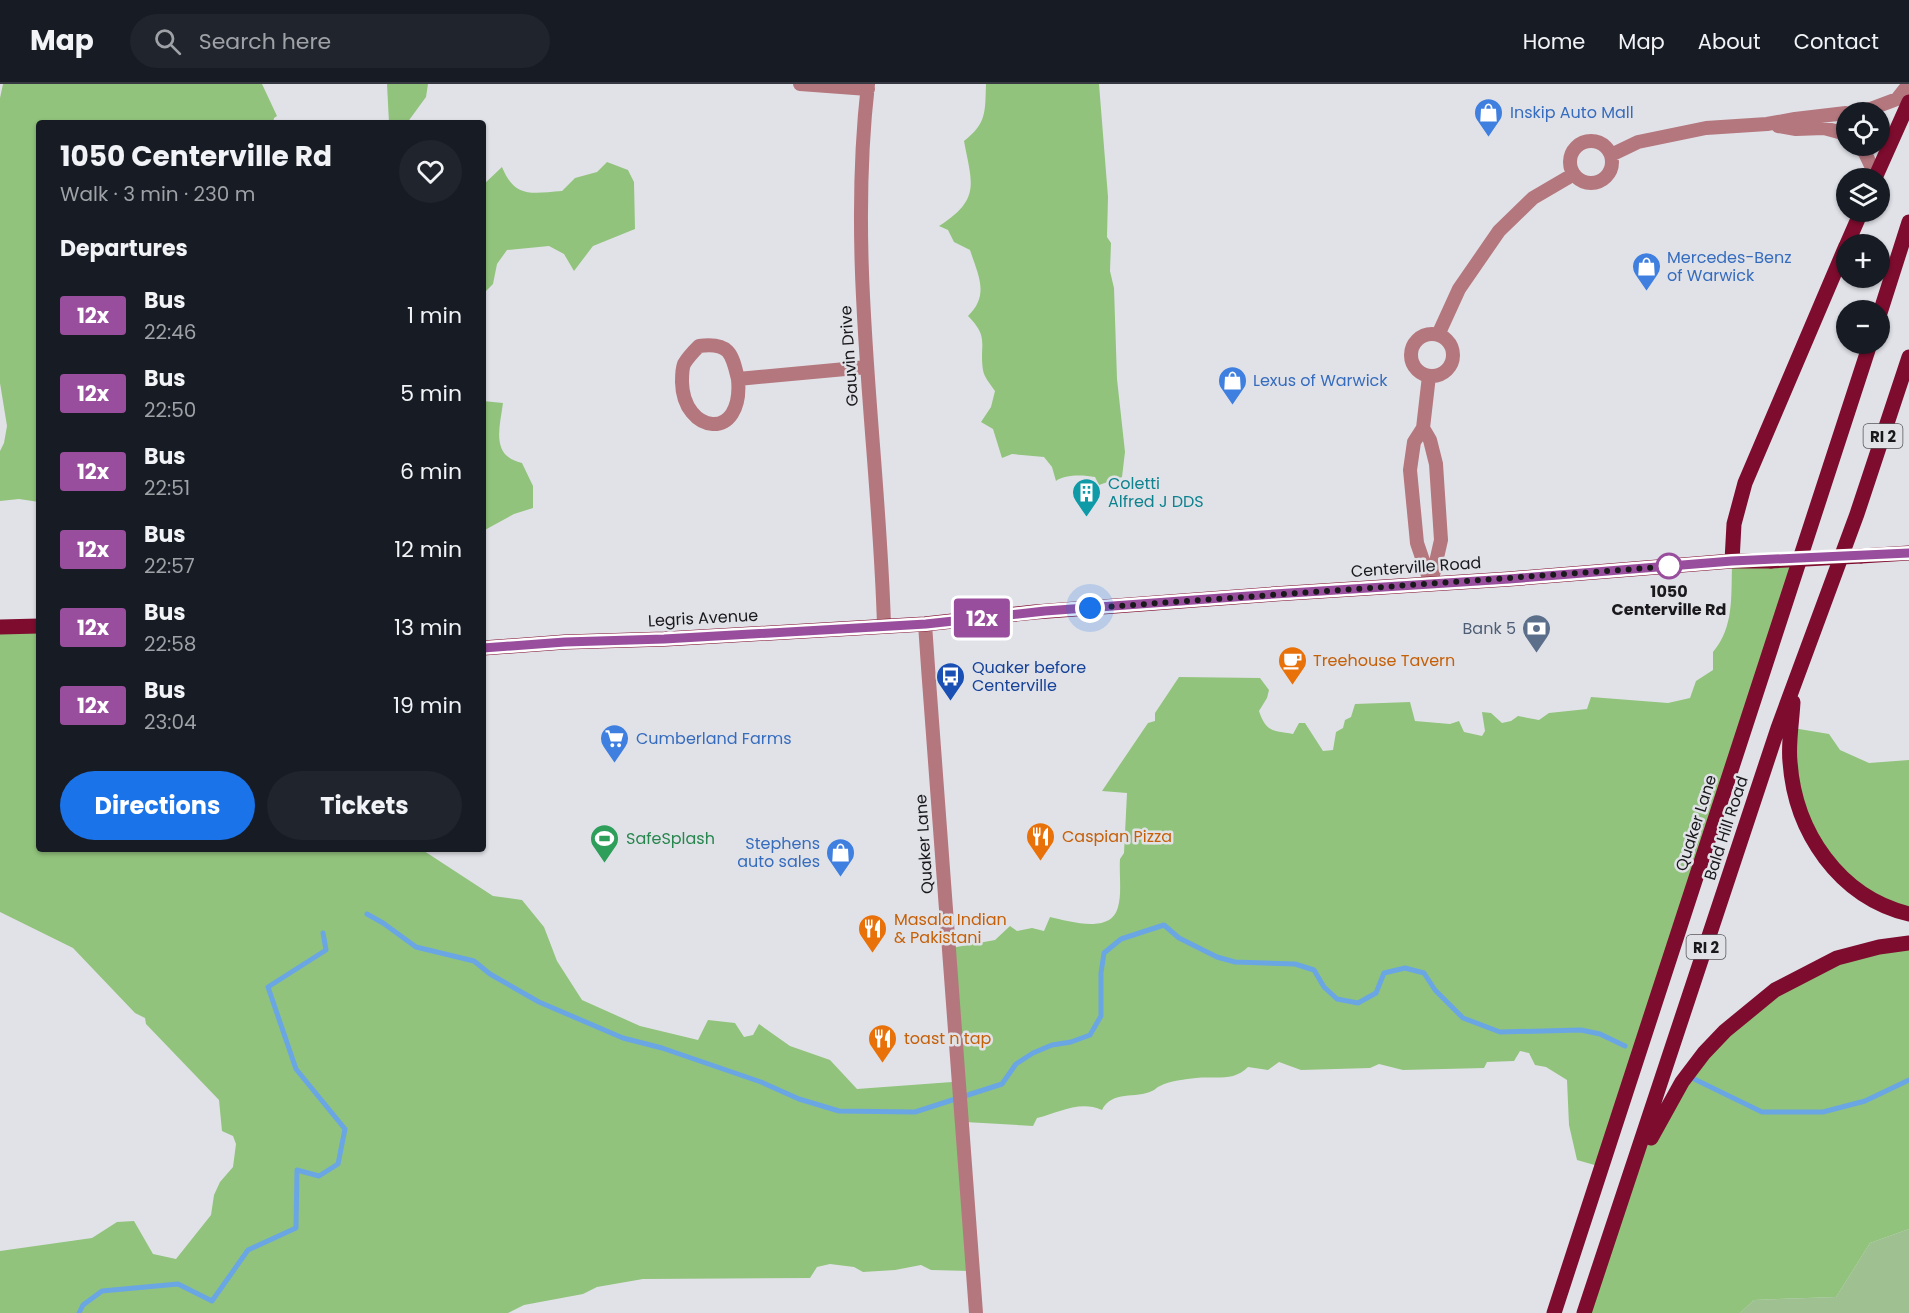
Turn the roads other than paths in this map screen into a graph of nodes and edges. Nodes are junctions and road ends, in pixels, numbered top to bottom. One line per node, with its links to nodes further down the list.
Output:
1 (800, 84): 3 (street)
2 (1909, 84): 4 (street)
3 (868, 86): 18 (street, Gauvin Drive)
4 (1889, 102)
5 (1909, 102): 10 (main road)
6 (1836, 114): 7 (street)
7 (1767, 124): 8 (street); 9 (street)
8 (1836, 131)
9 (1611, 155): 11 (street); 11 (street)
10 (1880, 168)
11 (1574, 174): 15 (street)
12 (1909, 222): 14 (main road)
13 (1836, 271): 23 (main road)
14 (1884, 300)
15 (1438, 335): 19 (street); 19 (street)
16 (1867, 354): 35 (main road, Quaker Lane / RI 2)
17 (1909, 357): 30 (main road, Bald Hill Road / RI 2)
18 (867, 367): 20 (street); 27 (street, Gauvin Drive)
19 (1429, 376): 21 (street)
20 (738, 380): 20 (street)
21 (1423, 428): 24 (street); 24 (street)
22 (1909, 554): 23 (main road, Centerville Road, bridge)
23 (1732, 561): 24 (main road, Centerville Road)
24 (1431, 584): 25 (main road, Centerville Road)
25 (926, 624): 27 (main road, Legris Avenue); 34 (street, Quaker Lane)
26 (36, 626): 28 (main road)
27 (884, 626): 29 (main road, Legris Avenue)
28 (0, 627)
29 (486, 648)
30 (1795, 685): 31 (main road); 33 (main road, Bald Hill Road / RI 2)
31 (1909, 914)
32 (1909, 943): 33 (main road)
33 (1626, 1191): 36 (main road, Bald Hill Road / RI 2)
34 (976, 1313)
35 (1554, 1313)
36 (1584, 1313)

